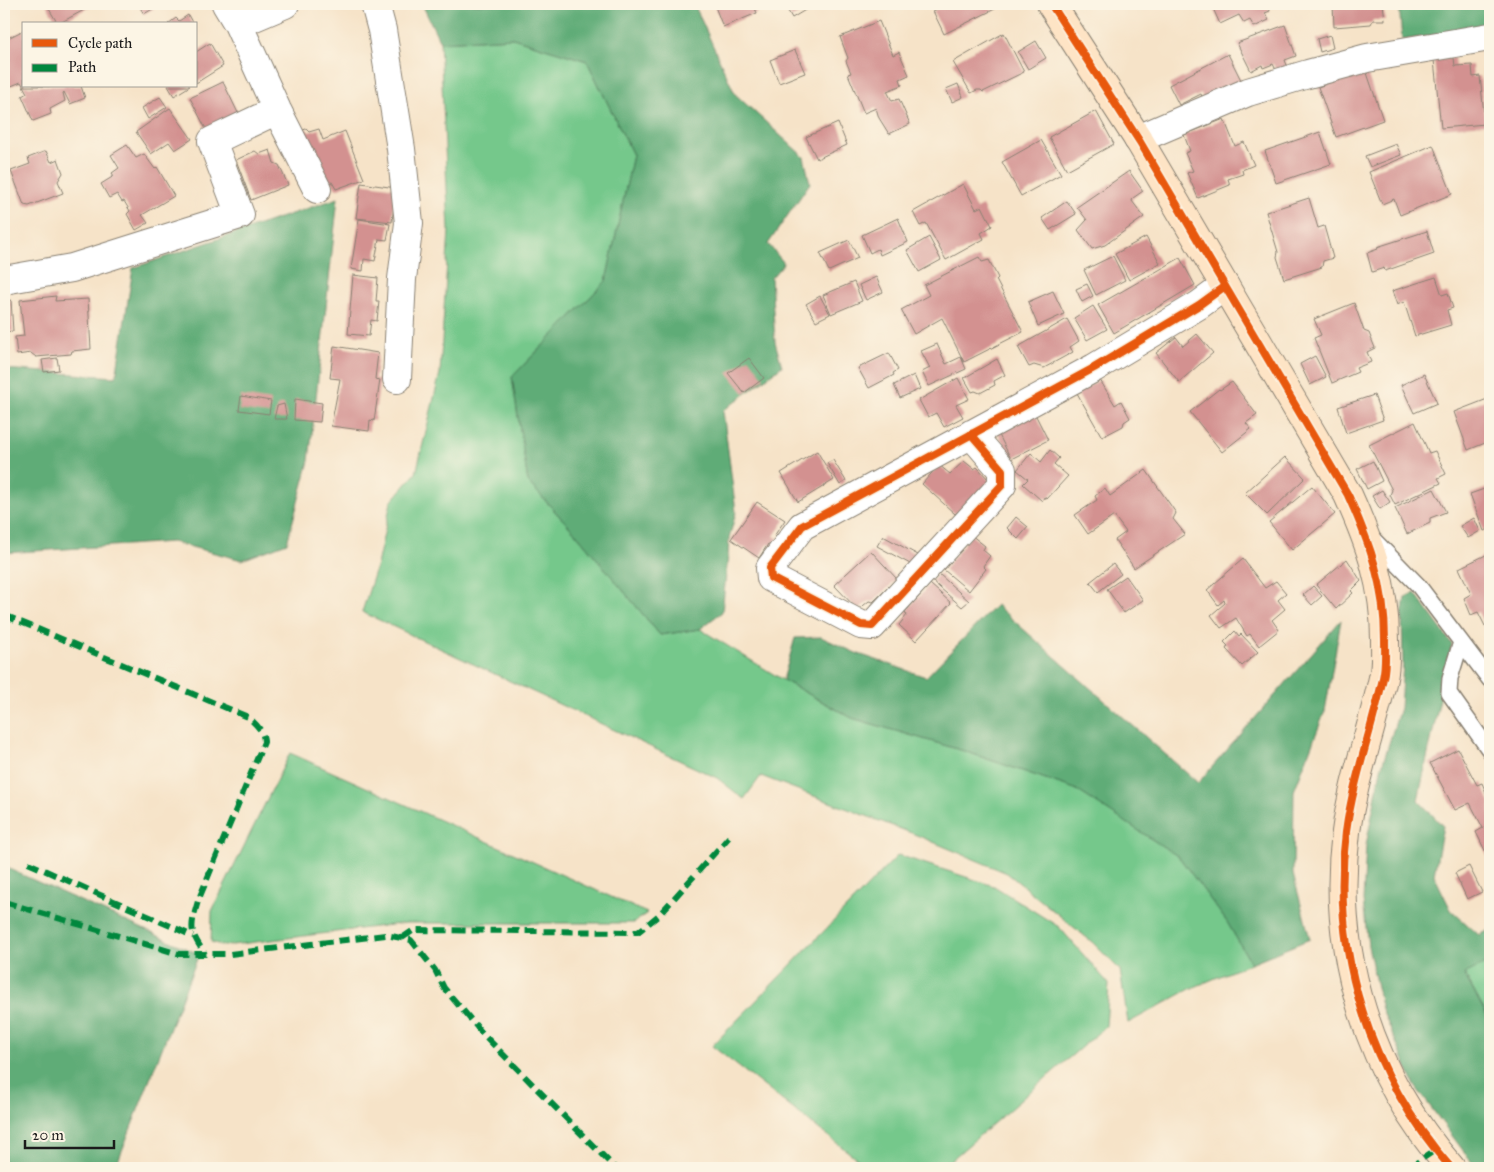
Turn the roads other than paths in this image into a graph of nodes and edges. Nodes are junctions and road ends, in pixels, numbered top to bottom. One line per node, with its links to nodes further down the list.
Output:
1 (285, 4): 4 (street)
2 (375, 4): 11 (street)
3 (1051, 4): 7 (street)
4 (232, 14): 6 (street)
5 (1490, 37): 7 (street)
6 (276, 110): 8 (street); 9 (street)
7 (1138, 138): 10 (street)
8 (317, 189)
9 (4, 280)
10 (1225, 286): 12 (street); 13 (street)
11 (396, 379)
12 (971, 434): 12 (street)
13 (1362, 528): 14 (lane); 18 (street)
14 (1461, 642): 15 (lane); 17 (lane)
15 (1484, 661): 16 (lane)
16 (1490, 680)
17 (1490, 751)
18 (1450, 1168)

